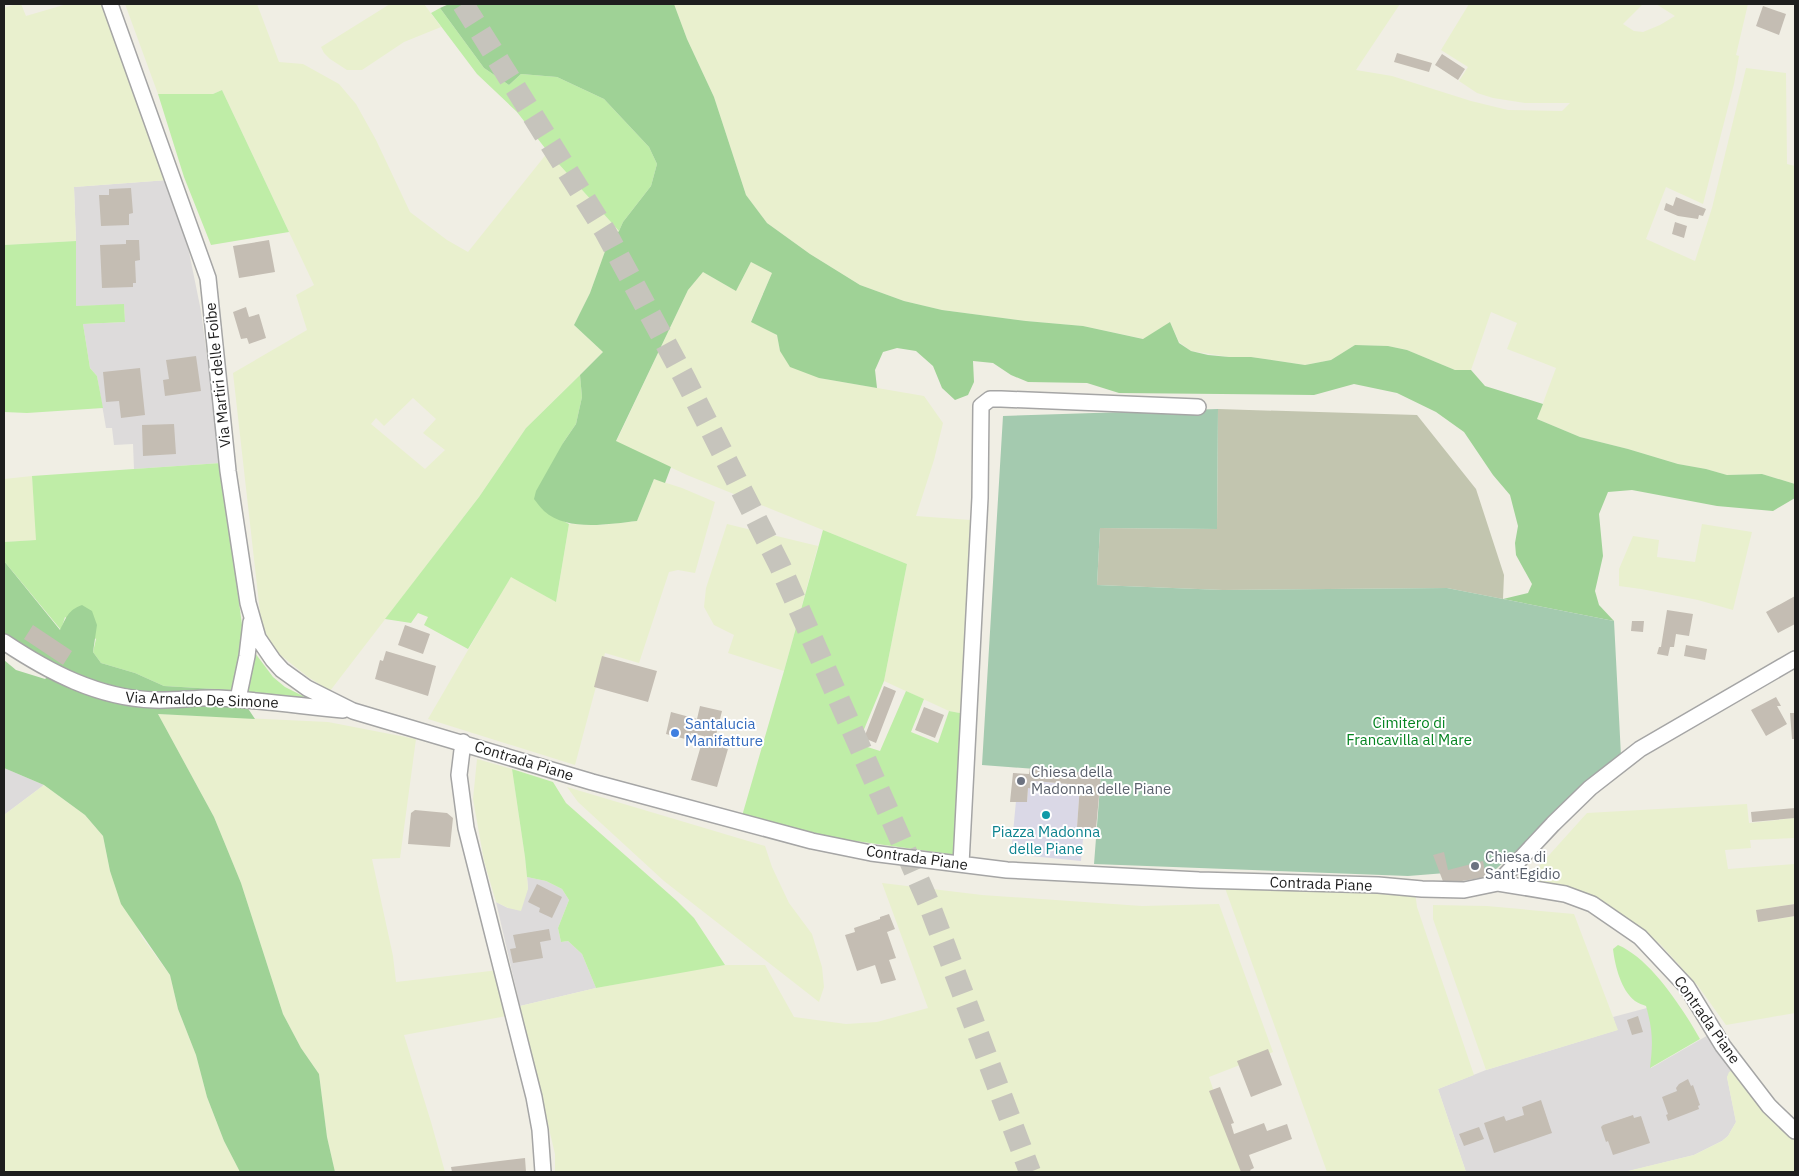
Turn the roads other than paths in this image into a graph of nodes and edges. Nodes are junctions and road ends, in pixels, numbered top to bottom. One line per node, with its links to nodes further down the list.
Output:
1 (110, 4): 3 (street, Via Martiri delle Foibe)
2 (1198, 407): 9 (street)
3 (252, 620): 6 (street); 7 (street, Via Martiri delle Foibe)
4 (4, 642): 6 (street, Via Arnaldo De Simone)
5 (1795, 659): 10 (street)
6 (238, 699): 7 (street, Via Arnaldo De Simone)
7 (353, 711): 8 (street, Contrada Piane)
8 (463, 742): 9 (street, Contrada Piane); 12 (street)
9 (961, 864): 10 (street, Contrada Piane)
10 (1498, 883): 11 (street, Contrada Piane)
11 (1795, 1130)
12 (543, 1172)

